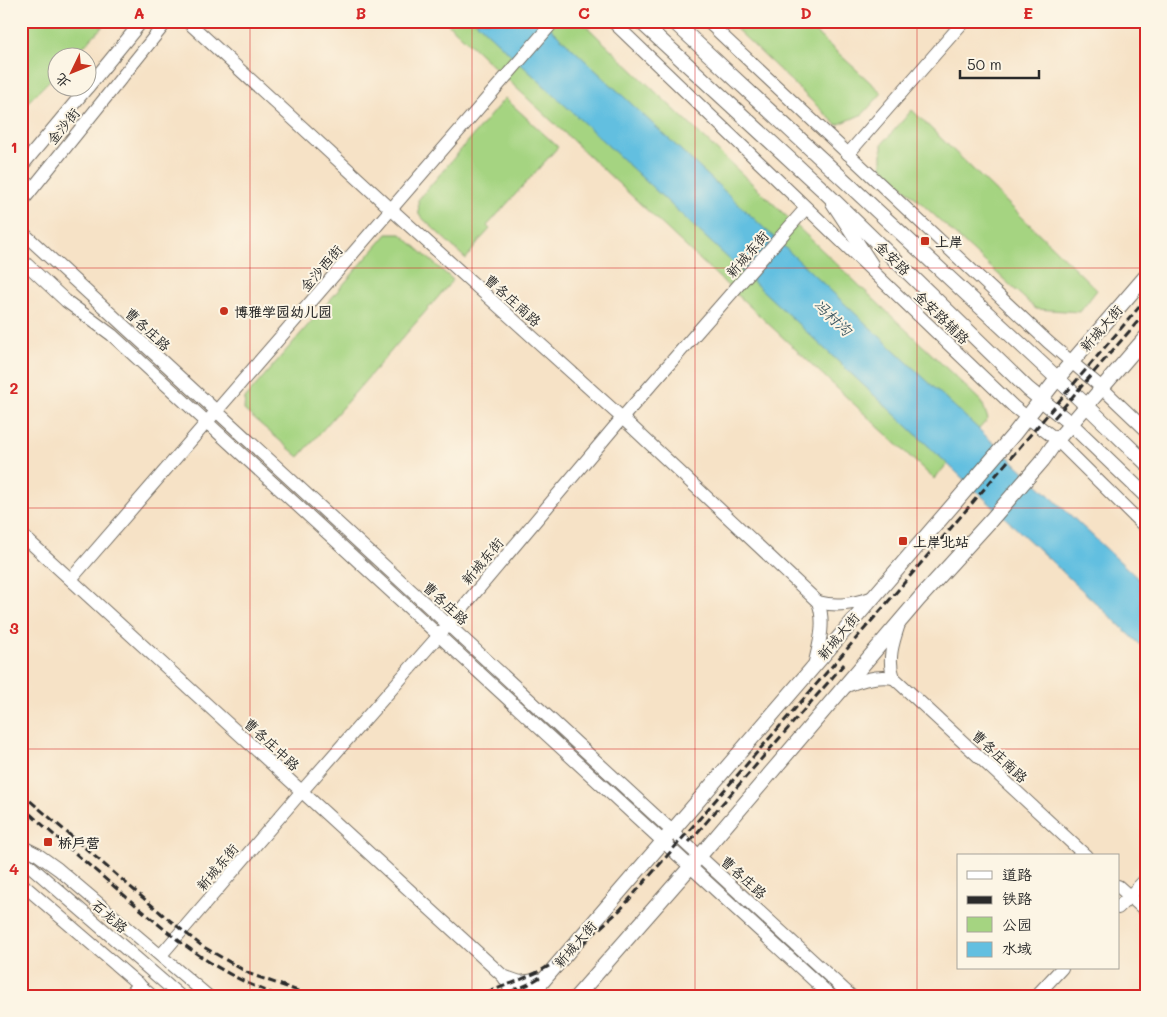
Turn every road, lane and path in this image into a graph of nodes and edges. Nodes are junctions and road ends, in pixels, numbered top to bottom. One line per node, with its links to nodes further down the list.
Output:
1 (142, 21): 10 (street, 金沙街)
2 (167, 21): 15 (street, 金沙街)
3 (187, 21): 17 (street, 曹各庄南路)
4 (554, 21): 17 (street, 金沙西街)
5 (612, 21): 16 (street, 金安路辅路)
6 (640, 21): 14 (main road, 金安路)
7 (673, 21): 24 (main road, 金安路)
8 (708, 21): 12 (street)
9 (964, 21): 12 (street)
10 (98, 74)
11 (78, 98): 13 (street, 金沙街)
12 (848, 154): 23 (street)
13 (21, 167)
14 (822, 189): 21 (street); 26 (main road, 金安路)
15 (21, 203)
16 (806, 208): 21 (street, 金安路辅路); 30 (street, 新城东街)
17 (392, 210): 28 (street, 金沙西街); 30 (street, 曹各庄南路)
18 (21, 231): 28 (street, 曹各庄路)
19 (21, 259): 31 (street, 曹各庄路)
20 (1146, 276): 23 (main road, 新城大街)
21 (886, 284): 29 (street, 金安路辅路)
22 (1146, 337): 25 (main road)
23 (1071, 363): 24 (main road, 新城大街); 25 (street)
24 (1057, 379): 26 (main road, 新城大街); 27 (main road, 金安路)
25 (1102, 388): 27 (main road); 33 (street)
26 (1041, 400): 29 (main road, 新城大街); 32 (main road, 金安路)
27 (1087, 406): 32 (main road); 35 (main road, 金安路)
28 (216, 412): 31 (street, 金沙西街); 43 (street, 曹各庄路)
29 (1026, 417): 34 (street, 金安路辅路); 40 (main road, 新城大街)
30 (622, 418): 41 (street, 曹各庄南路); 43 (street, 新城东街)
31 (208, 423): 39 (street, 金沙西街); 44 (street, 曹各庄路)
32 (1071, 424): 34 (main road); 36 (main road, 金安路)
33 (1146, 430)
34 (1056, 440): 37 (street, 金安路辅路); 42 (main road)
35 (1146, 463)
36 (1146, 496)
37 (1146, 528)
38 (21, 534): 39 (street, 曹各庄中路)
39 (71, 579): 48 (street, 曹各庄中路)
40 (871, 598): 41 (street); 45 (main road, 新城大街)
41 (818, 602): 45 (street)
42 (900, 621): 46 (street); 47 (main road)
43 (448, 624): 44 (street, 新城东街); 49 (street, 曹各庄路)
44 (439, 635): 48 (street, 新城东街); 49 (street, 曹各庄路)
45 (814, 666): 49 (main road, 新城大街)
46 (894, 678): 47 (street); 51 (street, 曹各庄南路)
47 (844, 687): 53 (main road)
48 (302, 791): 60 (street, 新城东街); 62 (street, 曹各庄中路)
49 (668, 837): 53 (street, 曹各庄路); 63 (main road, 新城大街)
50 (21, 846): 60 (street)
51 (1084, 854)
52 (21, 858): 68 (street, 石龙路)
53 (695, 862): 65 (main road); 72 (street, 曹各庄路); 73 (street, 曹各庄路)
54 (1146, 879): 57 (street)
55 (21, 883): 64 (street)
56 (1120, 888): 57 (street)
57 (1130, 896): 58 (street); 59 (street)
58 (1120, 906)
59 (1146, 911)
60 (161, 955): 69 (street)
61 (1060, 970): 74 (street)
62 (503, 976): 63 (street); 70 (street, 曹各庄中路)
63 (544, 979): 71 (main road, 新城大街)
64 (139, 984): 66 (street); 67 (street)
65 (580, 994)
66 (128, 996)
67 (152, 996)
68 (180, 996)
69 (208, 996)
70 (510, 996)
71 (530, 996)
72 (831, 996)
73 (851, 996)
74 (1036, 996)

